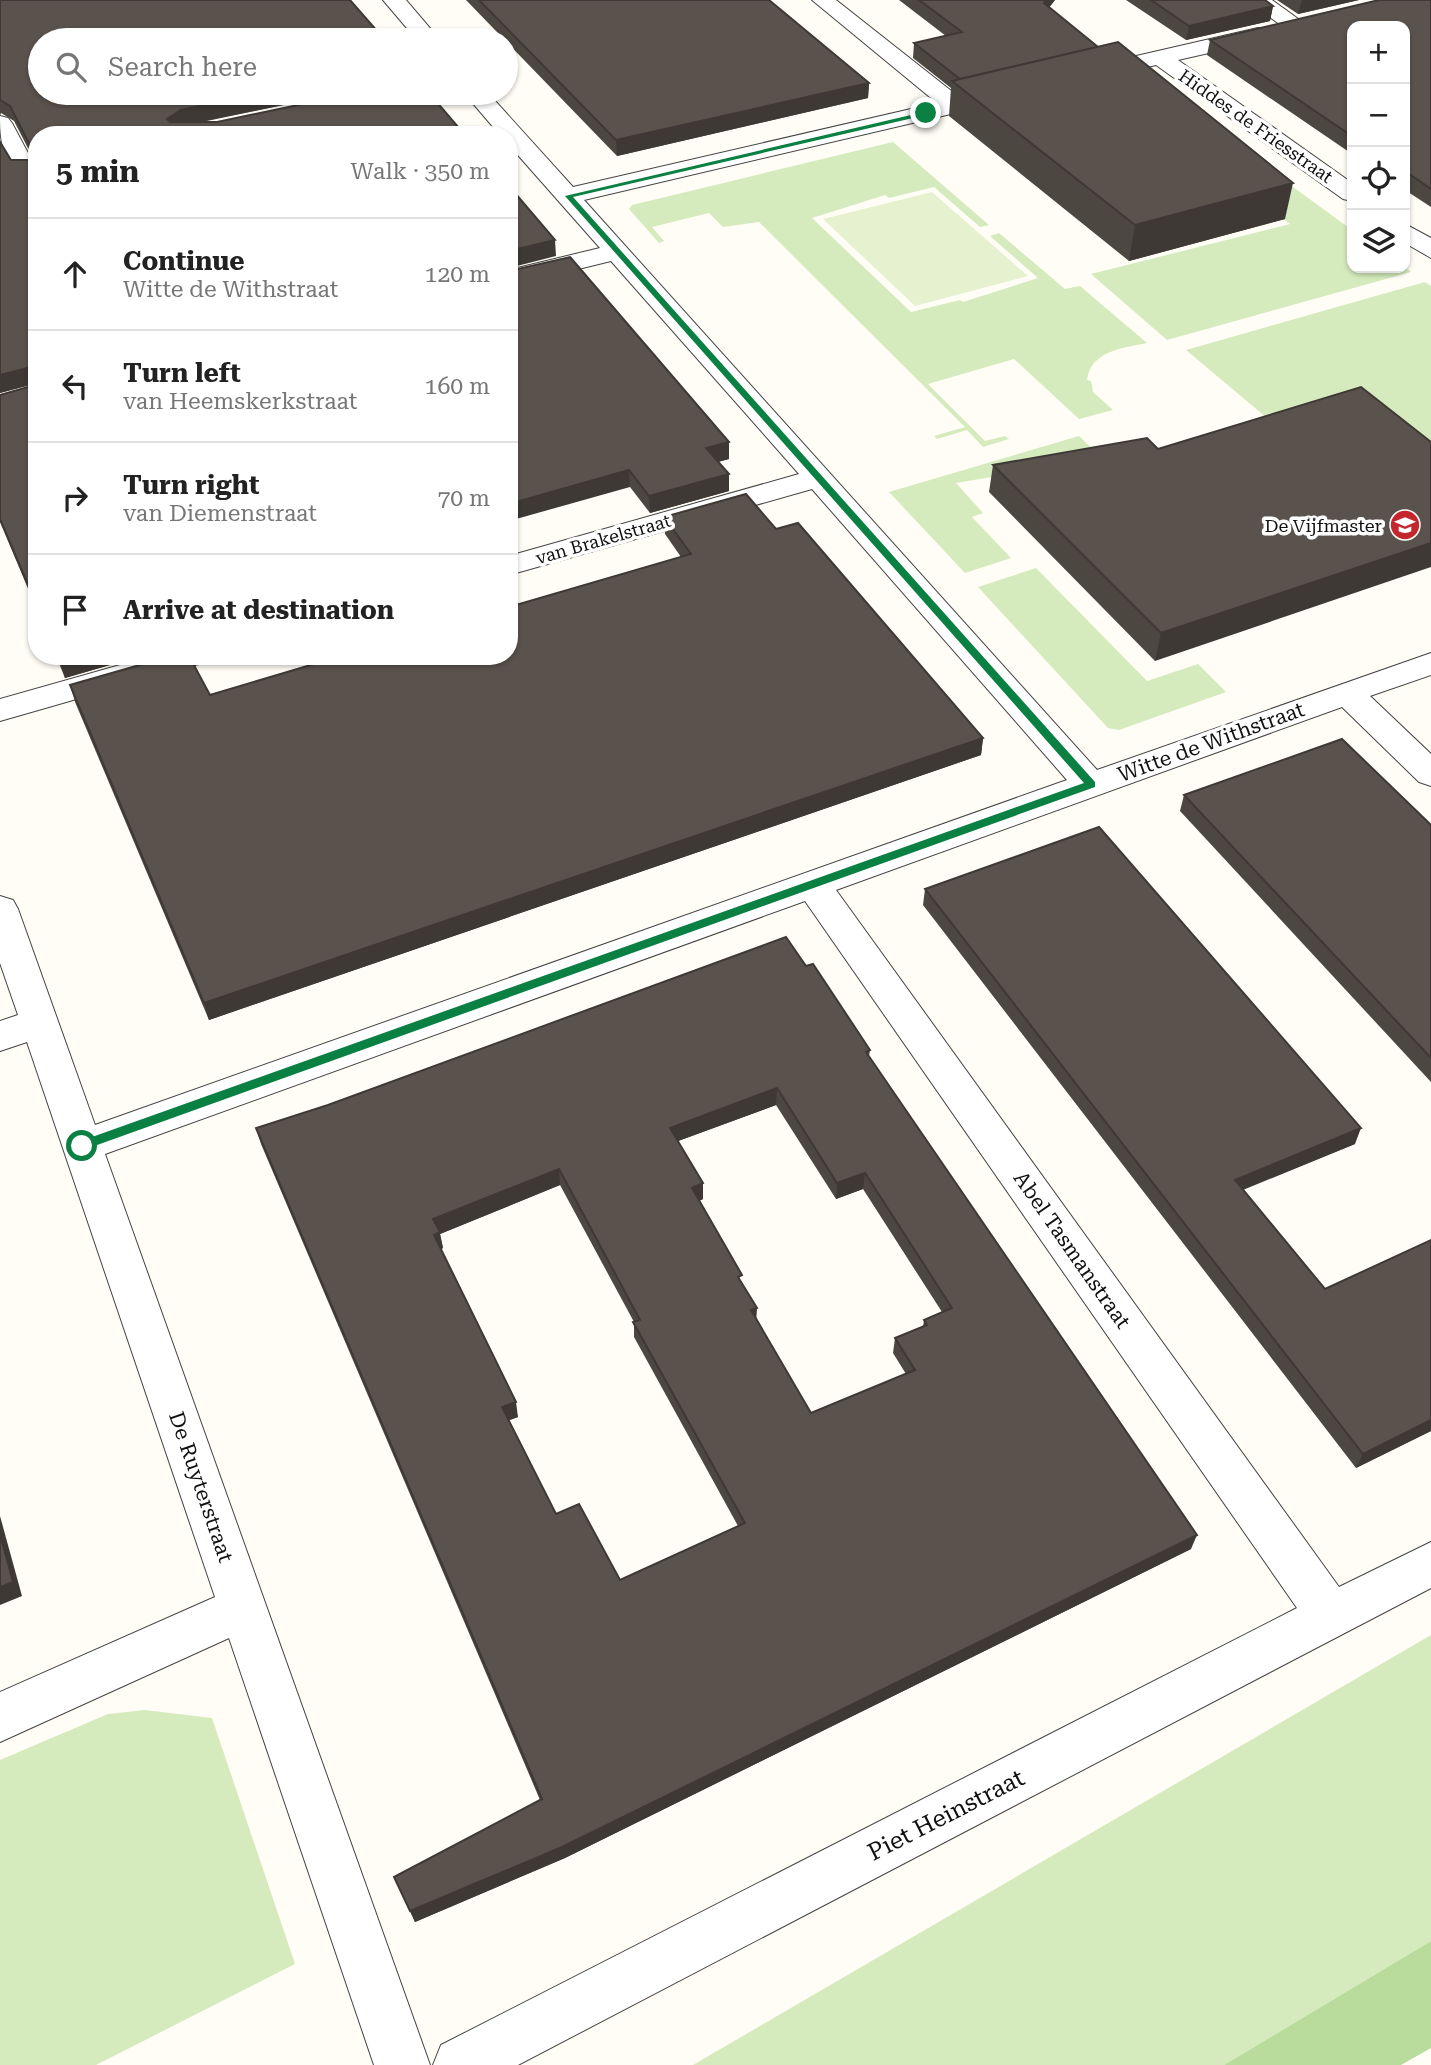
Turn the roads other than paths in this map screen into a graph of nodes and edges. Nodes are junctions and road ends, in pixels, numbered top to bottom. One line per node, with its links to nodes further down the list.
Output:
1 (394, 0): 6 (street)
2 (824, 0): 11 (street)
3 (1256, 0): 5 (street)
4 (1322, 19): 5 (street)
5 (1297, 26): 7 (street)
6 (418, 28)
7 (1159, 57): 8 (street); 18 (street, Hiddes de Friesstraat)
8 (1070, 79)
9 (1019, 91): 11 (street)
10 (487, 105): 13 (street)
11 (955, 106): 19 (street)
12 (0, 123): 15 (street)
13 (505, 126)
14 (518, 140): 19 (street)
15 (28, 163)
16 (28, 168): 17 (street)
17 (0, 173)
18 (1347, 190)
19 (568, 196): 22 (street)
20 (1410, 235): 21 (street)
21 (1431, 250)
22 (617, 252): 23 (street); 24 (street)
23 (518, 276)
24 (818, 478): 25 (street, van Brakelstraat); 31 (street)
25 (518, 563)
26 (1431, 663): 28 (street, Witte de Withstraat)
27 (159, 665): 29 (street)
28 (1347, 693): 30 (street); 31 (street, Witte de Withstraat)
29 (0, 710)
30 (1431, 774)
31 (1091, 785): 32 (street, Witte de Withstraat)
32 (813, 885): 36 (street, Witte de Withstraat); 39 (street, Abel Tasmanstraat)
33 (0, 909): 34 (street, De Ruyterstraat)
34 (40, 1023): 35 (street); 36 (street, De Ruyterstraat)
35 (0, 1036)
36 (82, 1146): 38 (street, De Ruyterstraat)
37 (1431, 1564): 39 (street, Piet Heinstraat)
38 (244, 1608): 40 (street); 41 (street, De Ruyterstraat)
39 (1331, 1616): 42 (street, Piet Heinstraat)
40 (0, 1717)
41 (402, 2065)
42 (461, 2065)

